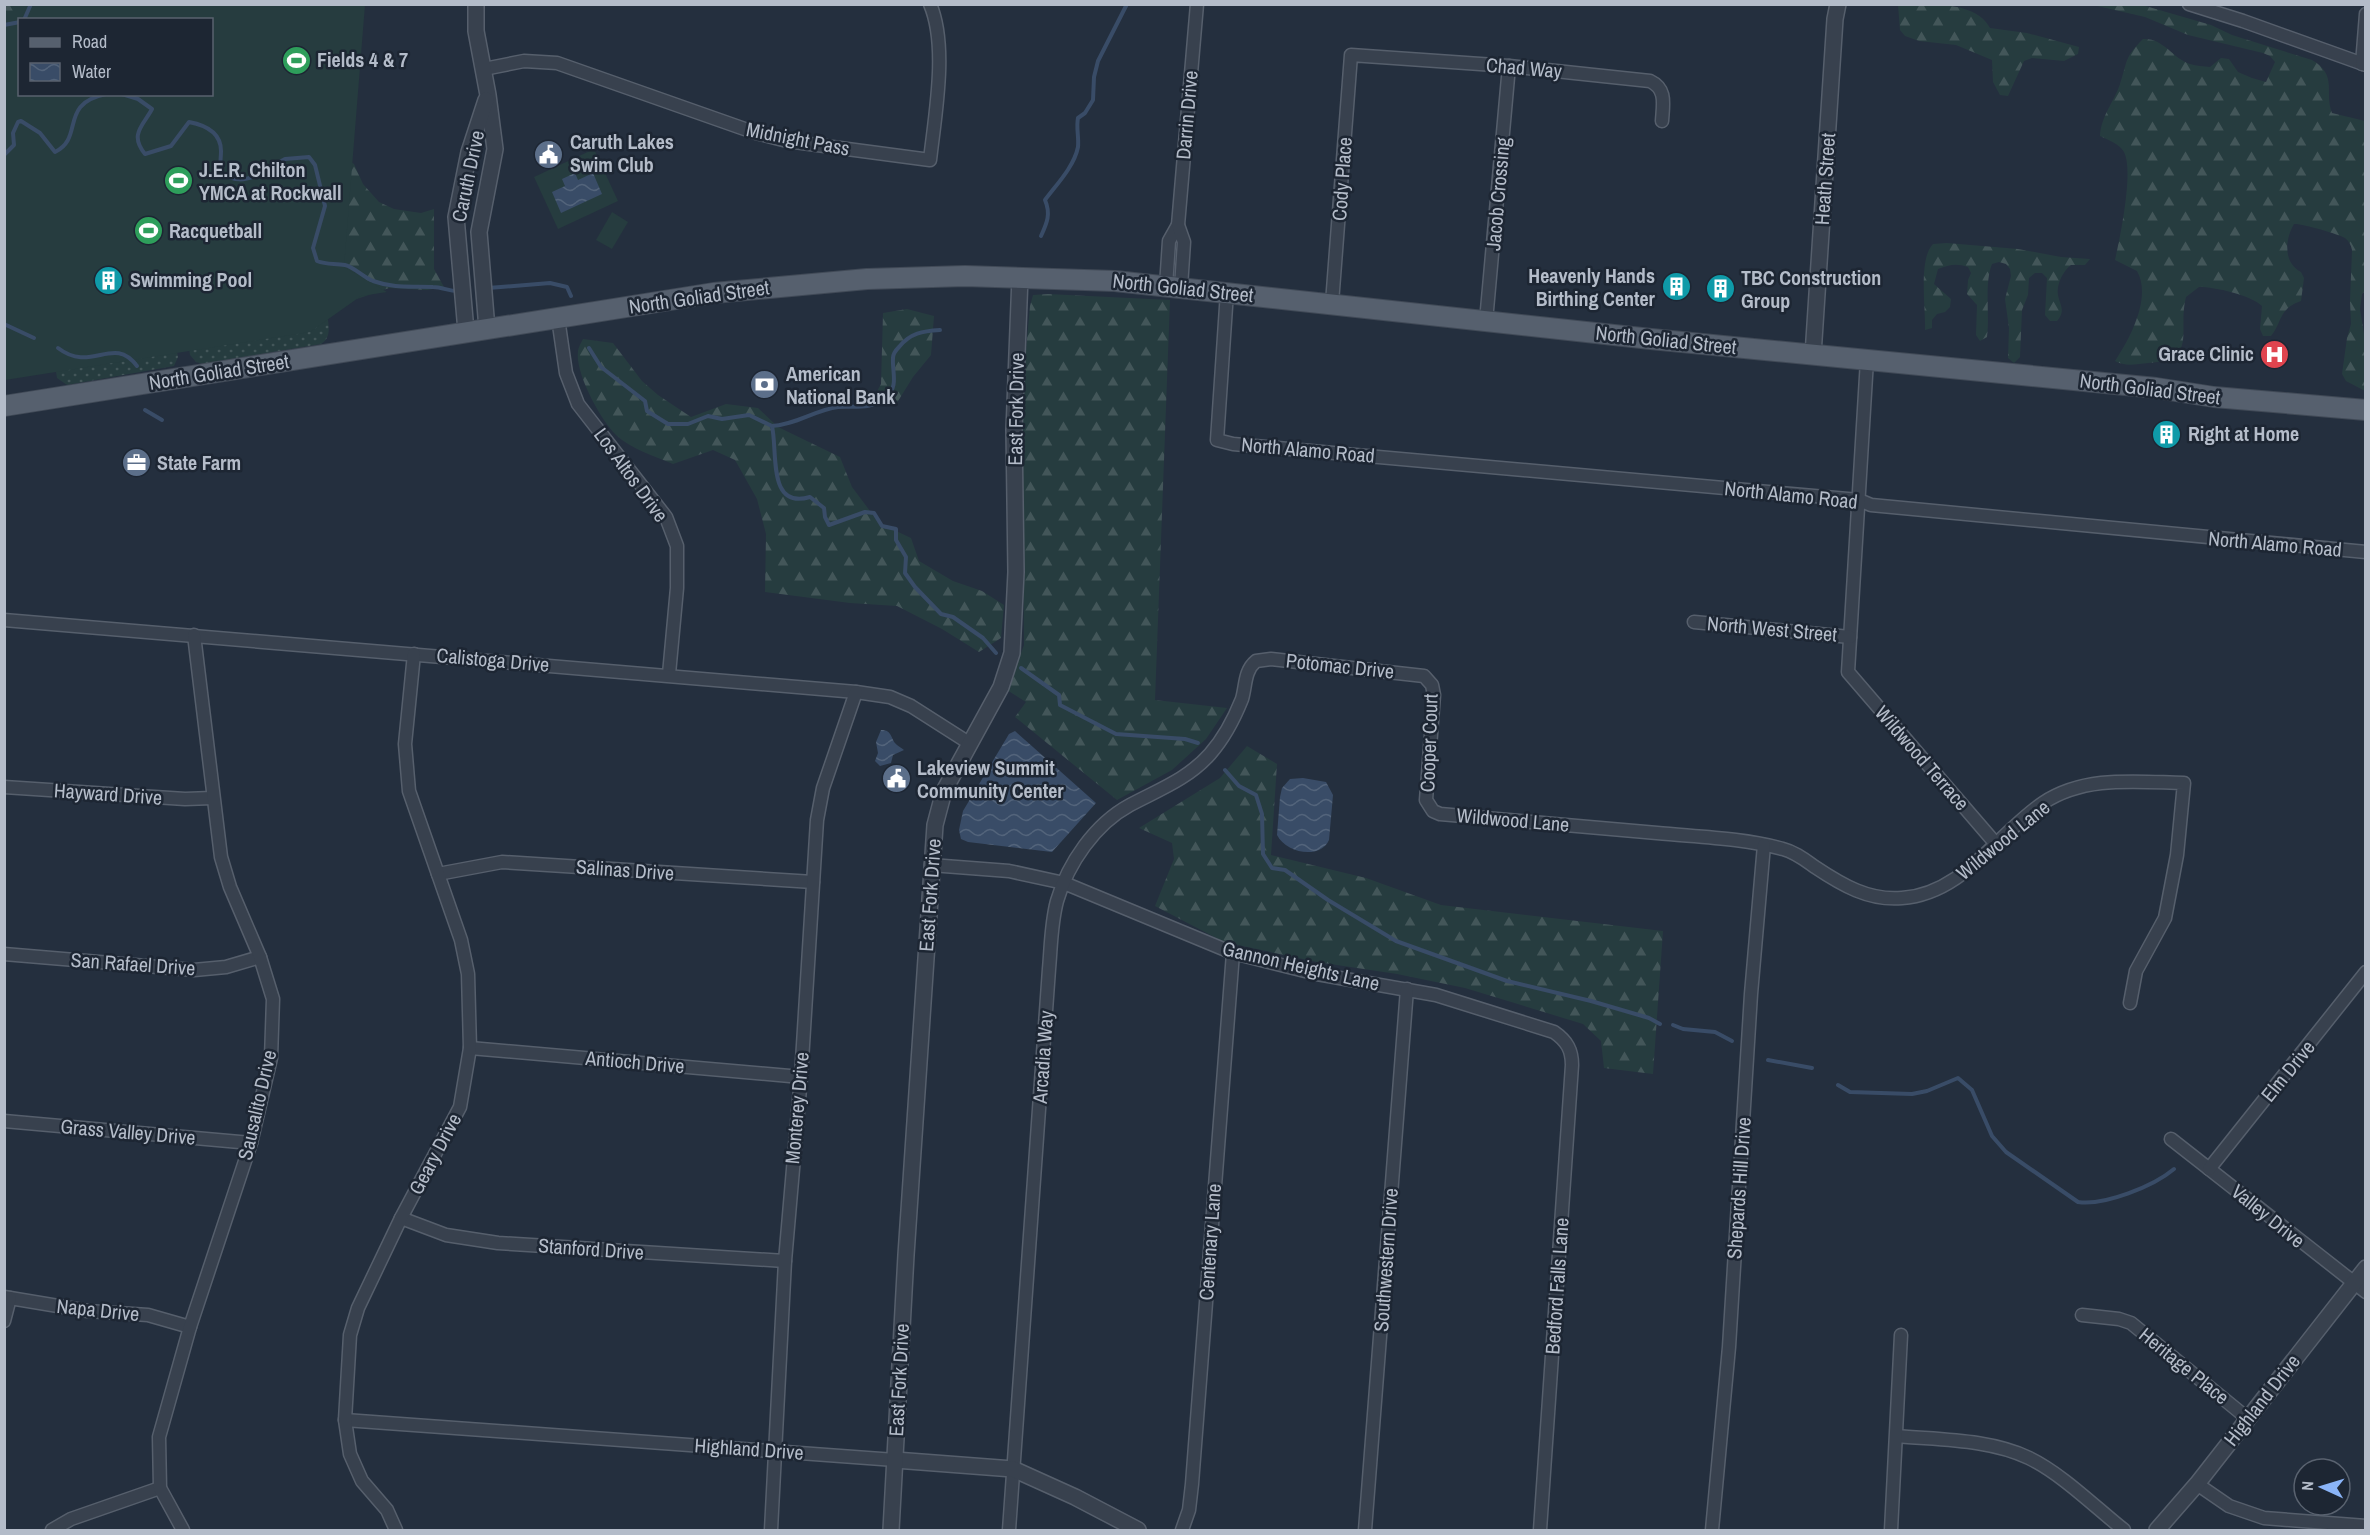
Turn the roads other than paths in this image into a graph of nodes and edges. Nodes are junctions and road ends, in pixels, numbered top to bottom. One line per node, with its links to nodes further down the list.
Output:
1 (476, 4): 10 (street, Caruth Drive)
2 (930, 4): 10 (street, Midnight Pass)
3 (1197, 4): 14 (street, Darrin Drive)
4 (1838, 4): 21 (street, Heath Street)
5 (2189, 4): 8 (street)
6 (2366, 14): 8 (street)
7 (1351, 55): 9 (street, Chad Way); 16 (street, Cody Place)
8 (2364, 65)
9 (1509, 66): 12 (street, Chad Way); 18 (street, Jacob Crossing)
10 (484, 69): 11 (street, Caruth Drive)
11 (488, 94): 19 (street, Caruth Drive); 20 (street, Caruth Drive)
12 (1662, 121)
13 (1020, 277): 14 (main road, North Goliad Street); 17 (main road, North Goliad Street); 36 (street, East Fork Drive)
14 (1173, 287): 15 (main road, North Goliad Street)
15 (1227, 292): 16 (main road, North Goliad Street); 25 (street, North Alamo Road)
16 (1332, 303): 18 (main road, North Goliad Street)
17 (558, 318): 19 (main road, North Goliad Street); 33 (street, Los Altos Drive)
18 (1486, 321): 21 (main road, North Goliad Street)
19 (487, 328): 20 (main road, North Goliad Street)
20 (466, 331): 23 (main road, North Goliad Street)
21 (1813, 355): 22 (main road, North Goliad Street)
22 (1867, 360): 24 (main road, North Goliad Street); 25 (street)
23 (4, 406)
24 (2366, 410)
25 (1859, 500): 26 (street, North Alamo Road); 30 (street)
26 (2366, 552)
27 (4, 620): 29 (street, Calistoga Drive)
28 (1694, 622): 30 (street, North West Street)
29 (194, 635): 31 (street, Calistoga Drive); 38 (street, Sausalito Drive)
30 (1850, 637): 40 (street, Wildwood Terrace)
31 (414, 654): 33 (street, Calistoga Drive); 43 (street, Geary Drive)
32 (1251, 666): 34 (street, Potomac Drive); 45 (street, Arcadia Way)
33 (669, 674): 35 (street, Calistoga Drive)
34 (1429, 680): 39 (street, Cooper Court)
35 (856, 692): 36 (street, Calistoga Drive); 44 (street, Monterey Drive)
36 (969, 743): 42 (street, East Fork Drive)
37 (4, 787): 38 (street, Hayward Drive)
38 (212, 798): 48 (street, Sausalito Drive)
39 (1429, 806): 41 (street, Wildwood Lane)
40 (1996, 844): 41 (street, Wildwood Lane); 51 (street, Wildwood Lane)
41 (1764, 845): 87 (street, Shepards Hill Drive)
42 (931, 865): 45 (street, Gannon Heights Lane); 72 (street, East Fork Drive)
43 (438, 874): 44 (street, Salinas Drive); 53 (street, Geary Drive)
44 (813, 882): 54 (street, Monterey Drive)
45 (1064, 883): 46 (street, Gannon Heights Lane); 73 (street, Arcadia Way)
46 (1233, 952): 50 (street, Gannon Heights Lane); 84 (street, Centenary Lane)
47 (4, 954): 48 (street, San Rafael Drive)
48 (260, 957): 57 (street, Sausalito Drive)
49 (2366, 972): 58 (street, Elm Drive)
50 (1407, 989): 52 (street, Gannon Heights Lane); 85 (street, Southwestern Drive)
51 (2130, 1003)
52 (1566, 1042): 86 (street, Bedford Falls Lane)
53 (470, 1048): 54 (street, Antioch Drive); 59 (street, Geary Drive)
54 (801, 1077): 60 (street, Monterey Drive)
55 (4, 1121): 57 (street, Grass Valley Drive)
56 (2171, 1139): 58 (street, Valley Drive)
57 (251, 1143): 66 (street, Sausalito Drive)
58 (2209, 1169): 62 (street, Valley Drive)
59 (401, 1218): 60 (street, Stanford Drive); 69 (street, Geary Drive)
60 (785, 1261): 71 (street, Monterey Drive)
61 (2366, 1268): 62 (street, Highland Drive)
62 (2359, 1288): 68 (street, Highland Drive)
63 (8, 1298): 65 (street); 66 (street, Napa Drive)
64 (2082, 1316): 68 (street, Heritage Place)
65 (4, 1322)
66 (190, 1327): 75 (street, Sausalito Drive)
67 (1901, 1335): 70 (street)
68 (2247, 1418): 74 (street, Highland Drive)
69 (345, 1420): 71 (street, Highland Drive); 79 (street, Geary Drive)
70 (1897, 1436): 88 (street); 89 (street)
71 (775, 1451): 72 (street, Highland Drive); 80 (street, Monterey Drive)
72 (895, 1460): 73 (street, Highland Drive); 81 (street, East Fork Drive)
73 (1013, 1469): 82 (street, Arcadia Way); 83 (street, Highland Drive)
74 (2198, 1484): 76 (street); 90 (street, Highland Drive)
75 (160, 1488): 77 (street); 78 (street, Sausalito Drive)
76 (2366, 1526)
77 (52, 1530)
78 (183, 1530)
79 (396, 1530)
80 (771, 1530)
81 (891, 1530)
82 (1009, 1530)
83 (1138, 1530)
84 (1182, 1530)
85 (1365, 1530)
86 (1540, 1530)
87 (1712, 1530)
88 (1891, 1530)
89 (2124, 1530)
90 (2157, 1530)

